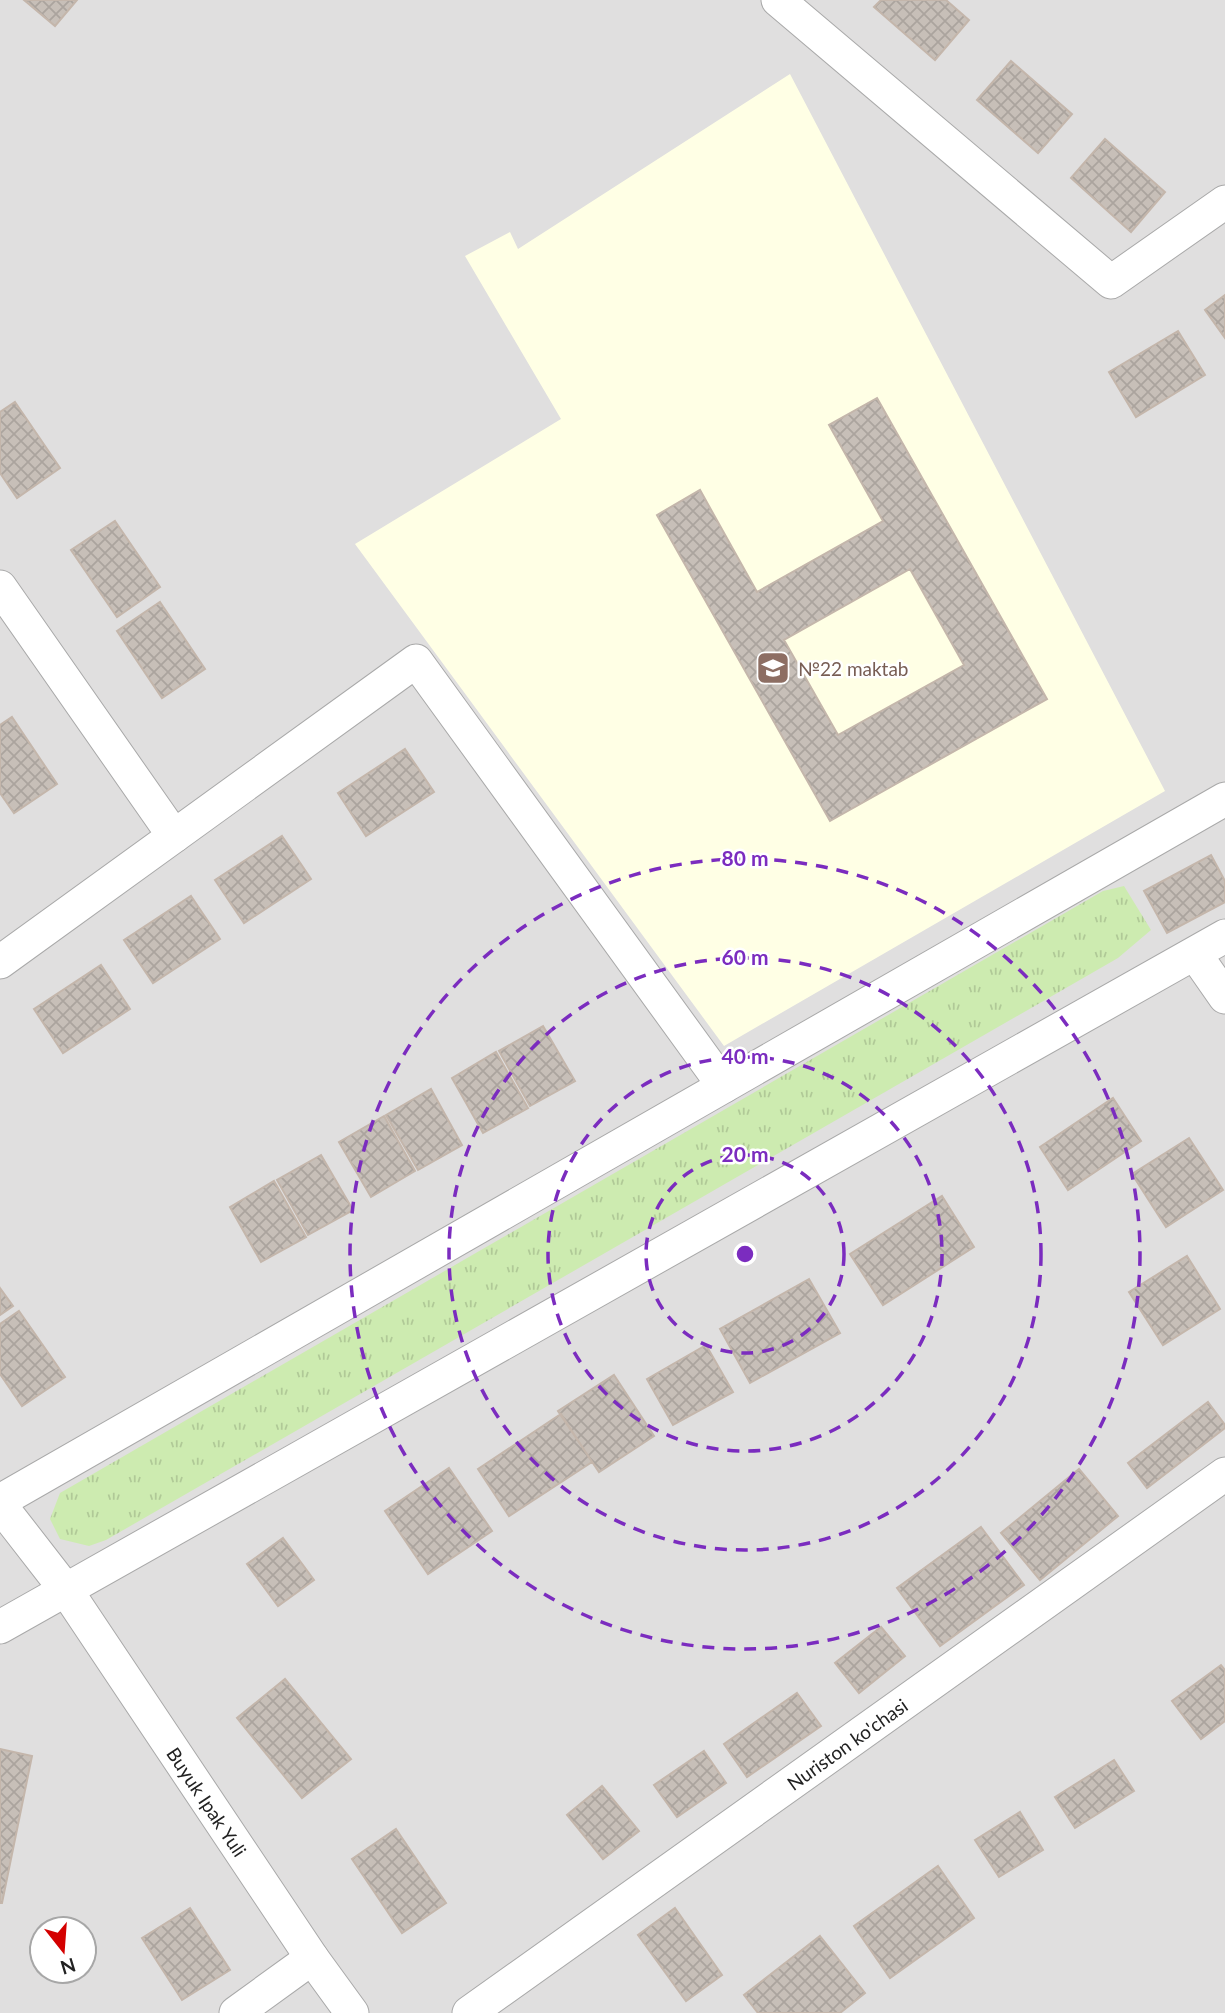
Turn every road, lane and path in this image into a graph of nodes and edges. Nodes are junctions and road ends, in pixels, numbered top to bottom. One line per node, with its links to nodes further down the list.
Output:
1 (778, 0): 2 (street)
2 (1225, 202)
3 (0, 587): 5 (street)
4 (1224, 801): 10 (street)
5 (174, 836): 8 (street); 10 (street)
6 (1225, 936): 7 (street)
7 (1195, 954): 9 (street); 13 (street)
8 (0, 962)
9 (1225, 997)
10 (724, 1086): 12 (street)
11 (1225, 1474): 18 (street, Nuriston ko'chasi)
12 (0, 1503): 13 (street, Buyuk Ipak Yuli)
13 (66, 1590): 14 (street); 15 (street, Buyuk Ipak Yuli)
14 (0, 1627)
15 (312, 1958): 16 (street); 17 (street, Buyuk Ipak Yuli)
16 (236, 2013)
17 (352, 2013)
18 (469, 2013)

